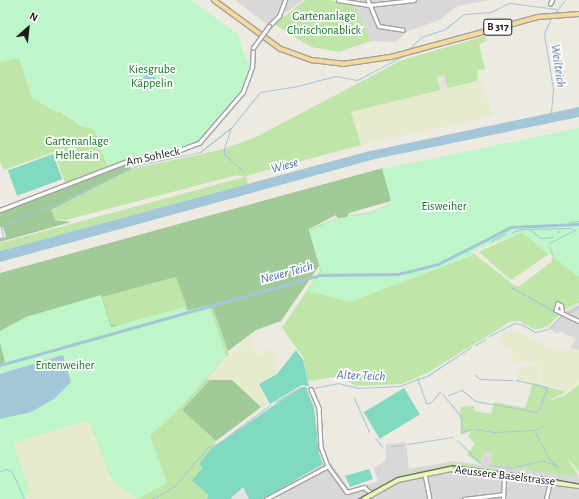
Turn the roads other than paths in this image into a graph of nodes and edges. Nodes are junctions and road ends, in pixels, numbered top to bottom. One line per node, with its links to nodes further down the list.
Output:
1 (214, 0): 9 (main road, B 317)
2 (285, 0): 11 (street, Am Sohleck, bridge)
3 (338, 0): 8 (street)
4 (368, 0): 8 (street)
5 (414, 0): 8 (street)
6 (552, 0): 7 (street)
7 (550, 4)
8 (370, 5): 10 (street)
9 (579, 14)
10 (403, 30)
11 (0, 210)
12 (562, 312): 13 (street)
13 (579, 321)
14 (311, 389): 15 (street)
15 (328, 466): 22 (street); 24 (street)
16 (425, 474): 17 (main road, Aeussere Baselstrasse); 22 (main road, Aeussere Baselstrasse); 26 (street)
17 (504, 477): 18 (main road, Aeussere Baselstrasse); 23 (street)
18 (544, 480): 19 (main road, Aeussere Baselstrasse); 20 (street)
19 (550, 481): 20 (street); 21 (main road, Aeussere Baselstrasse)
20 (547, 486): 29 (street)
21 (579, 486)
22 (372, 494): 25 (main road, Aeussere Baselstrasse)
23 (503, 494): 27 (street); 28 (street)
24 (266, 499)
25 (364, 499)
26 (430, 499)
27 (464, 499)
28 (503, 499)
29 (546, 499)

